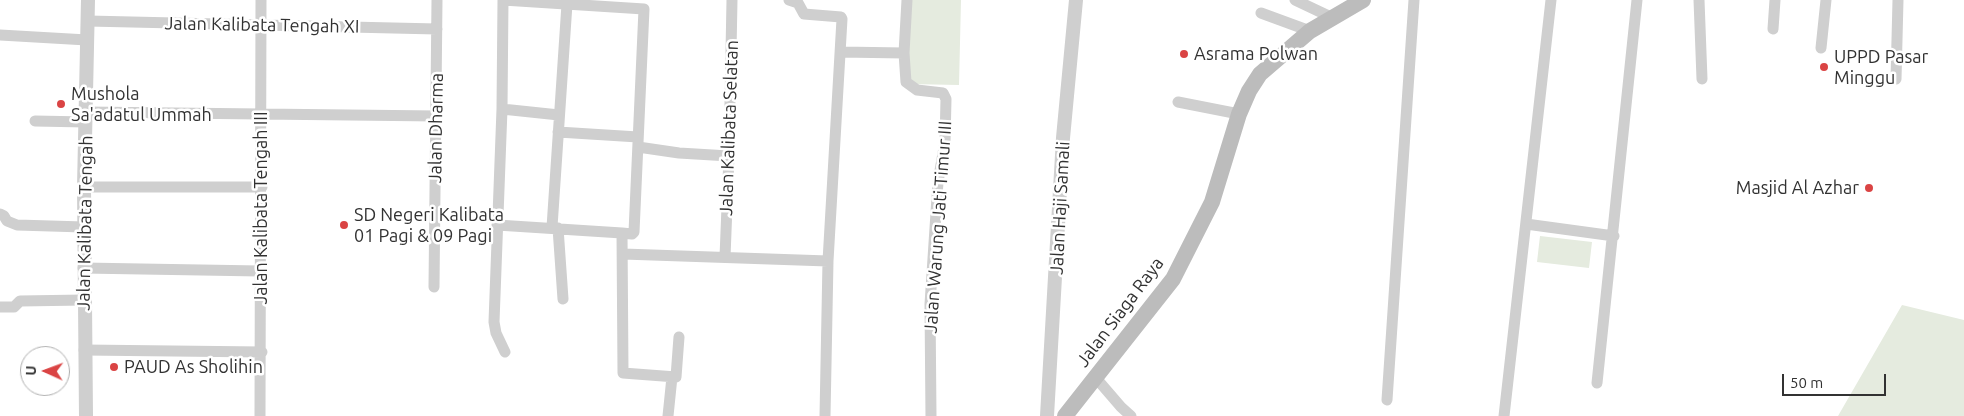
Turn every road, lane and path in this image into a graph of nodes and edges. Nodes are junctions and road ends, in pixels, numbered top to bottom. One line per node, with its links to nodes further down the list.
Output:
1 (88, 0): 21 (street, Jalan Kalibata Tengah)
2 (261, 0): 22 (street, Jalan Kalibata Tengah III)
3 (437, 0): 23 (street, Jalan Dharma)
4 (503, 0): 18 (street); 34 (street)
5 (732, 0): 43 (street, Jalan Kalibata Selatan)
6 (789, 0): 29 (street)
7 (907, 0): 30 (street)
8 (1076, 0): 75 (street, Jalan Haji Samali)
9 (1295, 0): 20 (street)
10 (1363, 0): 20 (main road, Jalan Siaga Raya)
11 (1414, 0): 69 (street)
12 (1552, 0): 47 (street)
13 (1636, 0): 52 (street)
14 (1698, 0): 31 (street)
15 (1775, 0): 24 (street)
16 (1826, 0): 28 (street)
17 (1898, 0): 32 (street)
18 (568, 4): 37 (street); 42 (street)
19 (1261, 13): 25 (street)
20 (1332, 18): 25 (main road, Jalan Siaga Raya)
21 (88, 21): 22 (street, Jalan Kalibata Tengah XI); 27 (street, Jalan Kalibata Tengah)
22 (261, 25): 23 (street, Jalan Kalibata Tengah XI); 35 (street, Jalan Kalibata Tengah III)
23 (437, 29): 38 (street, Jalan Dharma)
24 (1773, 29)
25 (1310, 31): 36 (main road, Jalan Siaga Raya)
26 (0, 35): 27 (street)
27 (87, 40): 39 (street, Jalan Kalibata Tengah)
28 (1821, 48)
29 (842, 52): 30 (street); 55 (street)
30 (904, 54): 74 (street, Jalan Warung Jati Timur III)
31 (1702, 79)
32 (1896, 79)
33 (1178, 102): 36 (street)
34 (502, 109): 37 (street); 48 (street)
35 (262, 114): 38 (street); 39 (street); 45 (street, Jalan Kalibata Tengah III)
36 (1239, 114): 67 (main road, Jalan Siaga Raya)
37 (559, 115): 41 (street)
38 (437, 116): 58 (street, Jalan Dharma)
39 (86, 117): 40 (street); 44 (street, Jalan Kalibata Tengah)
40 (35, 121)
41 (558, 132): 42 (street); 50 (street)
42 (638, 142): 43 (street); 51 (street)
43 (729, 156): 54 (street, Jalan Kalibata Selatan)
44 (84, 186): 45 (street); 49 (street, Jalan Kalibata Tengah)
45 (262, 186): 57 (street, Jalan Kalibata Tengah III)
46 (0, 214): 49 (street)
47 (1526, 224): 52 (street); 78 (street)
48 (497, 225): 50 (street); 65 (street)
49 (84, 227): 56 (street, Jalan Kalibata Tengah)
50 (555, 228): 51 (street); 59 (street)
51 (622, 233): 53 (street)
52 (1614, 236): 68 (street)
53 (623, 254): 54 (street); 66 (street)
54 (725, 257): 55 (street)
55 (828, 261): 73 (street)
56 (83, 268): 57 (street); 60 (street, Jalan Kalibata Tengah)
57 (260, 271): 64 (street, Jalan Kalibata Tengah III)
58 (434, 287)
59 (563, 299)
60 (84, 300): 61 (street); 63 (street, Jalan Kalibata Tengah)
61 (0, 307)
62 (679, 337): 66 (street)
63 (84, 350): 64 (street); 70 (street, Jalan Kalibata Tengah)
64 (262, 352): 71 (street, Jalan Kalibata Tengah III)
65 (505, 352)
66 (674, 377): 72 (street)
67 (1096, 378): 76 (main road, Jalan Siaga Raya); 77 (street)
68 (1597, 383)
69 (1387, 400)
70 (86, 416)
71 (260, 416)
72 (668, 416)
73 (824, 416)
74 (931, 416)
75 (1047, 416)
76 (1065, 416)
77 (1131, 416)
78 (1504, 416)

